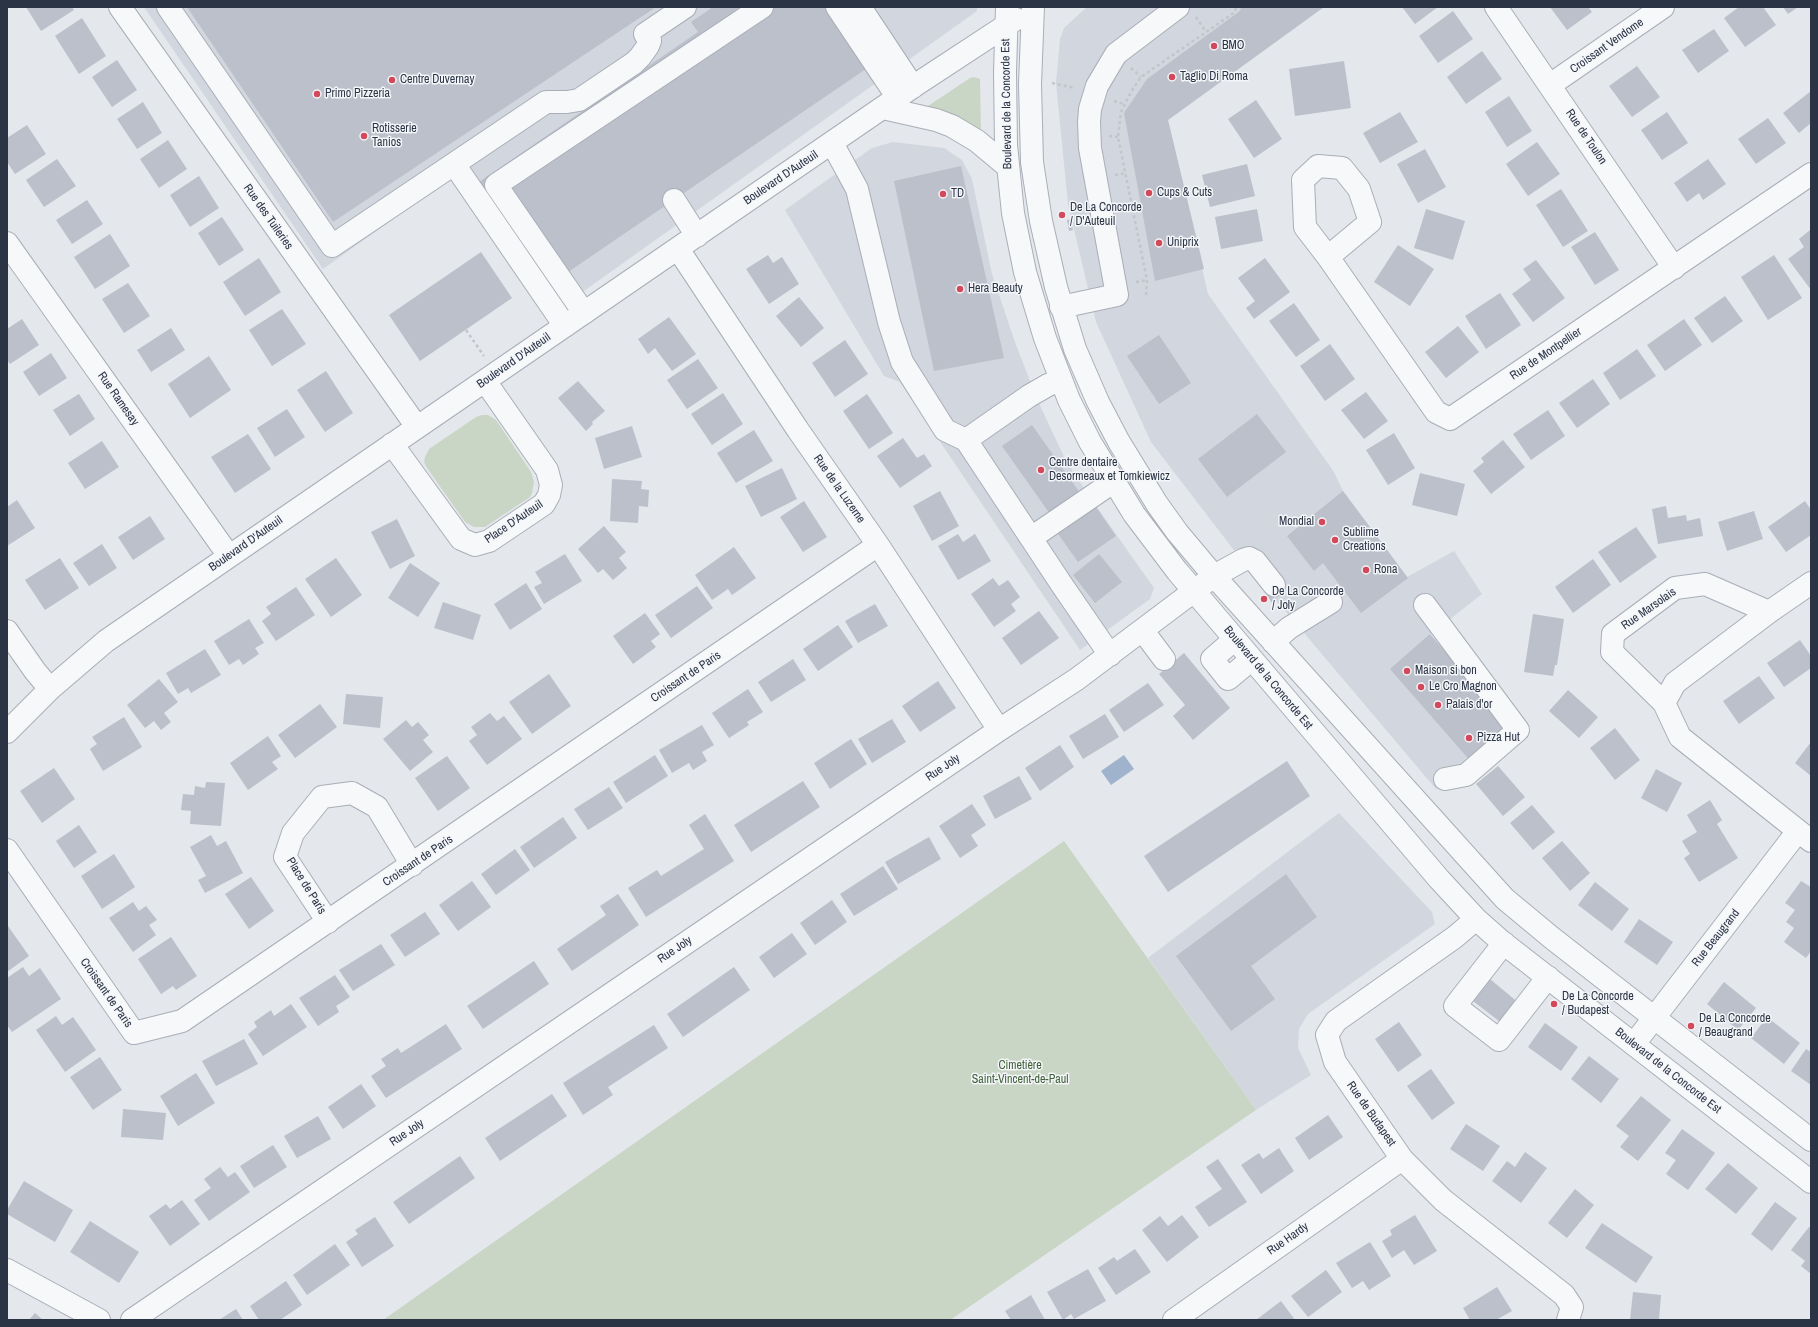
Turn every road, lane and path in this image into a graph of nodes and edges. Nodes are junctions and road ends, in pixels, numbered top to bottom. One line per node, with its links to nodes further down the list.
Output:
1 (120, 7): 36 (street, Rue des Tuileries)
2 (168, 7): 19 (street)
3 (685, 7): 19 (street)
4 (762, 7): 30 (street)
5 (837, 7): 17 (street)
6 (860, 7): 17 (street)
7 (1034, 7): 12 (street, Boulevard D'Auteuil); 29 (street, Boulevard de la Concorde Est)
8 (1236, 7): 13 (path)
9 (1496, 7): 16 (street, Rue de Toulon)
10 (1663, 7): 16 (street, Croissant Vendome)
11 (1186, 10): 13 (path); 29 (street)
12 (1007, 16): 17 (street, Boulevard D'Auteuil); 20 (street, Boulevard de la Concorde Est)
13 (1206, 32): 28 (path)
14 (1052, 83): 15 (path)
15 (1061, 84)
16 (1550, 85): 27 (street, Rue de Toulon)
17 (898, 98): 18 (street, Boulevard D'Auteuil); 20 (street)
18 (832, 143): 23 (street, Boulevard D'Auteuil); 37 (street)
19 (454, 164): 31 (street)
20 (1007, 166): 34 (street, Boulevard de la Concorde Est)
21 (1811, 174): 27 (street, Rue de Montpellier)
22 (674, 200): 23 (street)
23 (697, 236): 25 (street, Boulevard D'Auteuil)
24 (7, 243): 42 (street, Rue Ramesay)
25 (678, 249): 30 (street, Boulevard D'Auteuil); 41 (street, Rue de la Luzerne)
26 (1328, 256): 27 (street, Rue de Montpellier)
27 (1674, 268)
28 (1146, 295)
29 (1061, 307): 43 (street, Boulevard de la Concorde Est)
30 (584, 313): 31 (street, Boulevard D'Auteuil)
31 (565, 326): 35 (street, Boulevard D'Auteuil)
32 (466, 330): 33 (path)
33 (486, 360)
34 (1061, 380): 37 (street); 39 (street, Boulevard de la Concorde Est)
35 (485, 381): 36 (street, Boulevard D'Auteuil); 38 (street, Place D'Auteuil)
36 (417, 427): 38 (street, Boulevard D'Auteuil)
37 (966, 440): 40 (street)
38 (392, 444): 42 (street, Boulevard D'Auteuil)
39 (1113, 482): 40 (street); 46 (street, Boulevard de la Concorde Est)
40 (1031, 538): 54 (street)
41 (878, 545): 59 (street, Rue de la Luzerne); 66 (street, Croissant de Paris)
42 (229, 556): 57 (street, Boulevard D'Auteuil)
43 (1214, 576): 45 (street, Rue Joly); 46 (street, Rue Joly); 53 (street, Boulevard de la Concorde Est)
44 (1811, 583): 49 (street)
45 (1274, 585)
46 (1195, 592): 50 (street, Rue Joly); 52 (street, Boulevard de la Concorde Est)
47 (1331, 602): 53 (street)
48 (1425, 605): 61 (street)
49 (1768, 612): 58 (street); 58 (street, Rue Marsolais)
50 (1143, 630): 54 (street, Rue Joly); 55 (street)
51 (7, 631): 57 (street)
52 (1235, 639): 56 (street, Boulevard de la Concorde Est); 56 (street)
53 (1273, 642): 62 (street, Boulevard de la Concorde Est)
54 (1110, 655): 59 (street, Rue Joly)
55 (1164, 659)
56 (1252, 659): 63 (street, Boulevard de la Concorde Est)
57 (50, 689): 60 (street, Boulevard D'Auteuil)
58 (1664, 703): 64 (street, Rue Beaugrand)
59 (999, 730): 79 (street, Rue Joly)
60 (7, 732)
61 (1445, 779)
62 (1410, 794): 63 (street); 71 (street, Boulevard de la Concorde Est)
63 (1385, 816): 67 (street, Boulevard de la Concorde Est)
64 (1804, 836): 71 (street, Rue Beaugrand)
65 (7, 850): 68 (street, Croissant de Paris)
66 (412, 865): 68 (street, Croissant de Paris); 68 (street, Place de Paris)
67 (1476, 919): 69 (street, Boulevard de la Concorde Est); 74 (street, Rue de Budapest)
68 (328, 922)
69 (1504, 943): 70 (street, Boulevard de la Concorde Est); 70 (street)
70 (1548, 977): 72 (street, Boulevard de la Concorde Est)
71 (1654, 1018): 72 (street, Rue Beaugrand); 73 (street, Boulevard de la Concorde Est)
72 (1634, 1044): 75 (street, Boulevard de la Concorde Est)
73 (1811, 1140)
74 (1402, 1159): 77 (street, Rue de Budapest); 80 (street, Rue Hardy)
75 (1811, 1182)
76 (7, 1270): 78 (street)
77 (1570, 1314)
78 (99, 1320)
79 (132, 1320)
80 (1174, 1320)

